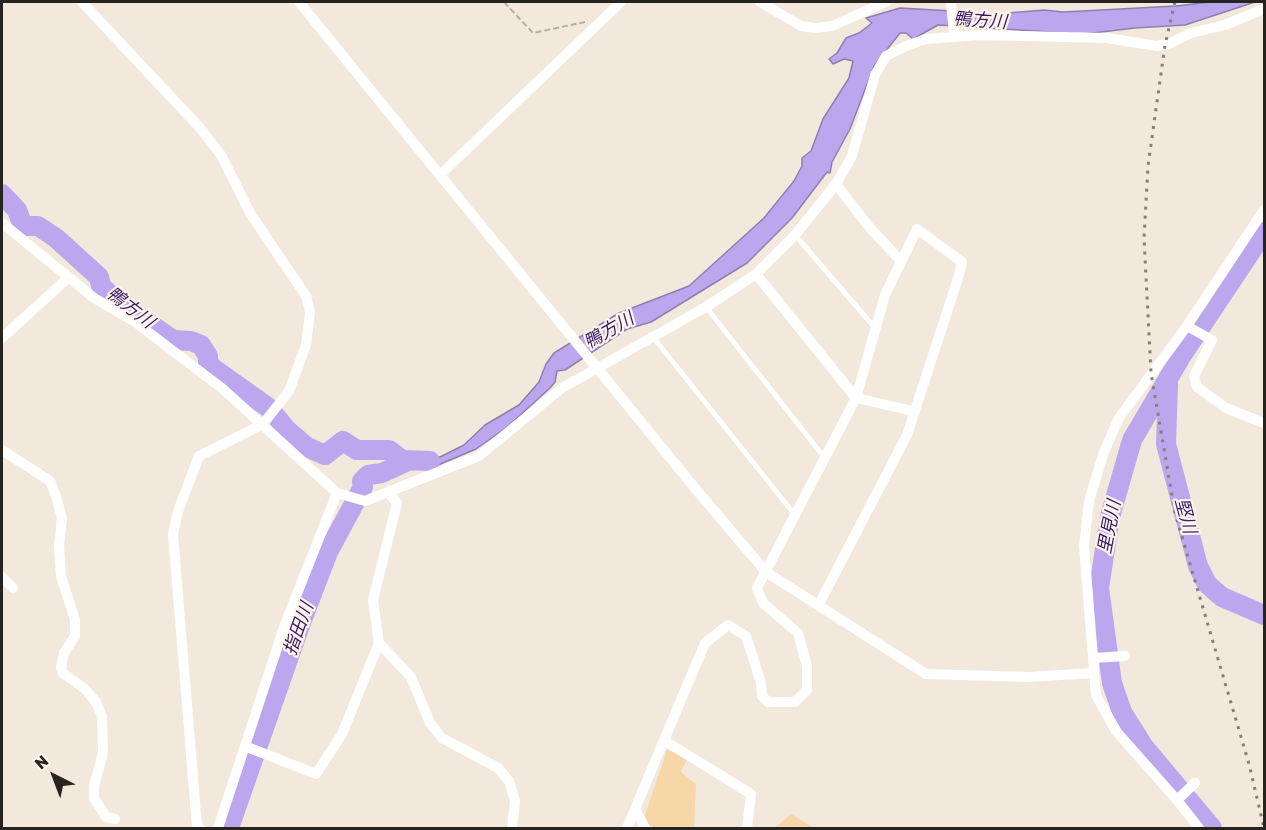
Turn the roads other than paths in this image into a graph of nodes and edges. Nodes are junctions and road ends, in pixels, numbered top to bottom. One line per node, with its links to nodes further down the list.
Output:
1 (82, 2): 25 (street)
2 (299, 2): 9 (street)
3 (621, 2): 9 (street)
4 (760, 2): 5 (street)
5 (886, 2)
6 (951, 2): 8 (street)
7 (1264, 9): 8 (street)
8 (954, 35): 10 (street)
9 (440, 175): 22 (street)
10 (836, 184): 13 (street); 14 (street)
11 (1264, 210): 18 (street)
12 (2, 223): 16 (street)
13 (795, 235): 15 (street); 19 (lane)
14 (900, 260): 19 (street); 24 (street)
15 (756, 274): 17 (street); 23 (street)
16 (68, 278): 21 (street); 25 (street)
17 (706, 307): 20 (street); 28 (lane)
18 (1187, 326): 26 (street); 38 (street)
19 (876, 329): 23 (street)
20 (652, 336): 22 (street); 31 (lane)
21 (2, 338)
22 (598, 370): 29 (street); 32 (street)
23 (856, 398): 24 (street); 28 (street)
24 (913, 411): 35 (street)
25 (265, 420): 30 (street); 46 (street)
26 (1264, 423)
27 (2, 450): 45 (street)
28 (826, 455): 31 (street)
29 (388, 492): 30 (street); 36 (street)
30 (340, 494): 41 (street)
31 (795, 516): 32 (street)
32 (766, 572): 35 (street); 40 (street)
33 (2, 577): 34 (street)
34 (13, 588)
35 (819, 604): 39 (street)
36 (379, 643): 41 (street); 48 (street)
37 (1125, 656): 38 (street)
38 (1093, 658): 39 (street)
39 (1094, 673): 43 (street)
40 (666, 741): 44 (street); 51 (street)
41 (247, 747): 47 (street)
42 (1195, 783): 43 (street)
43 (1177, 800): 52 (street)
44 (635, 809): 49 (street); 50 (street)
45 (115, 819)
46 (200, 828)
47 (218, 828)
48 (512, 828)
49 (627, 828)
50 (645, 828)
51 (747, 828)
52 (1199, 828)

